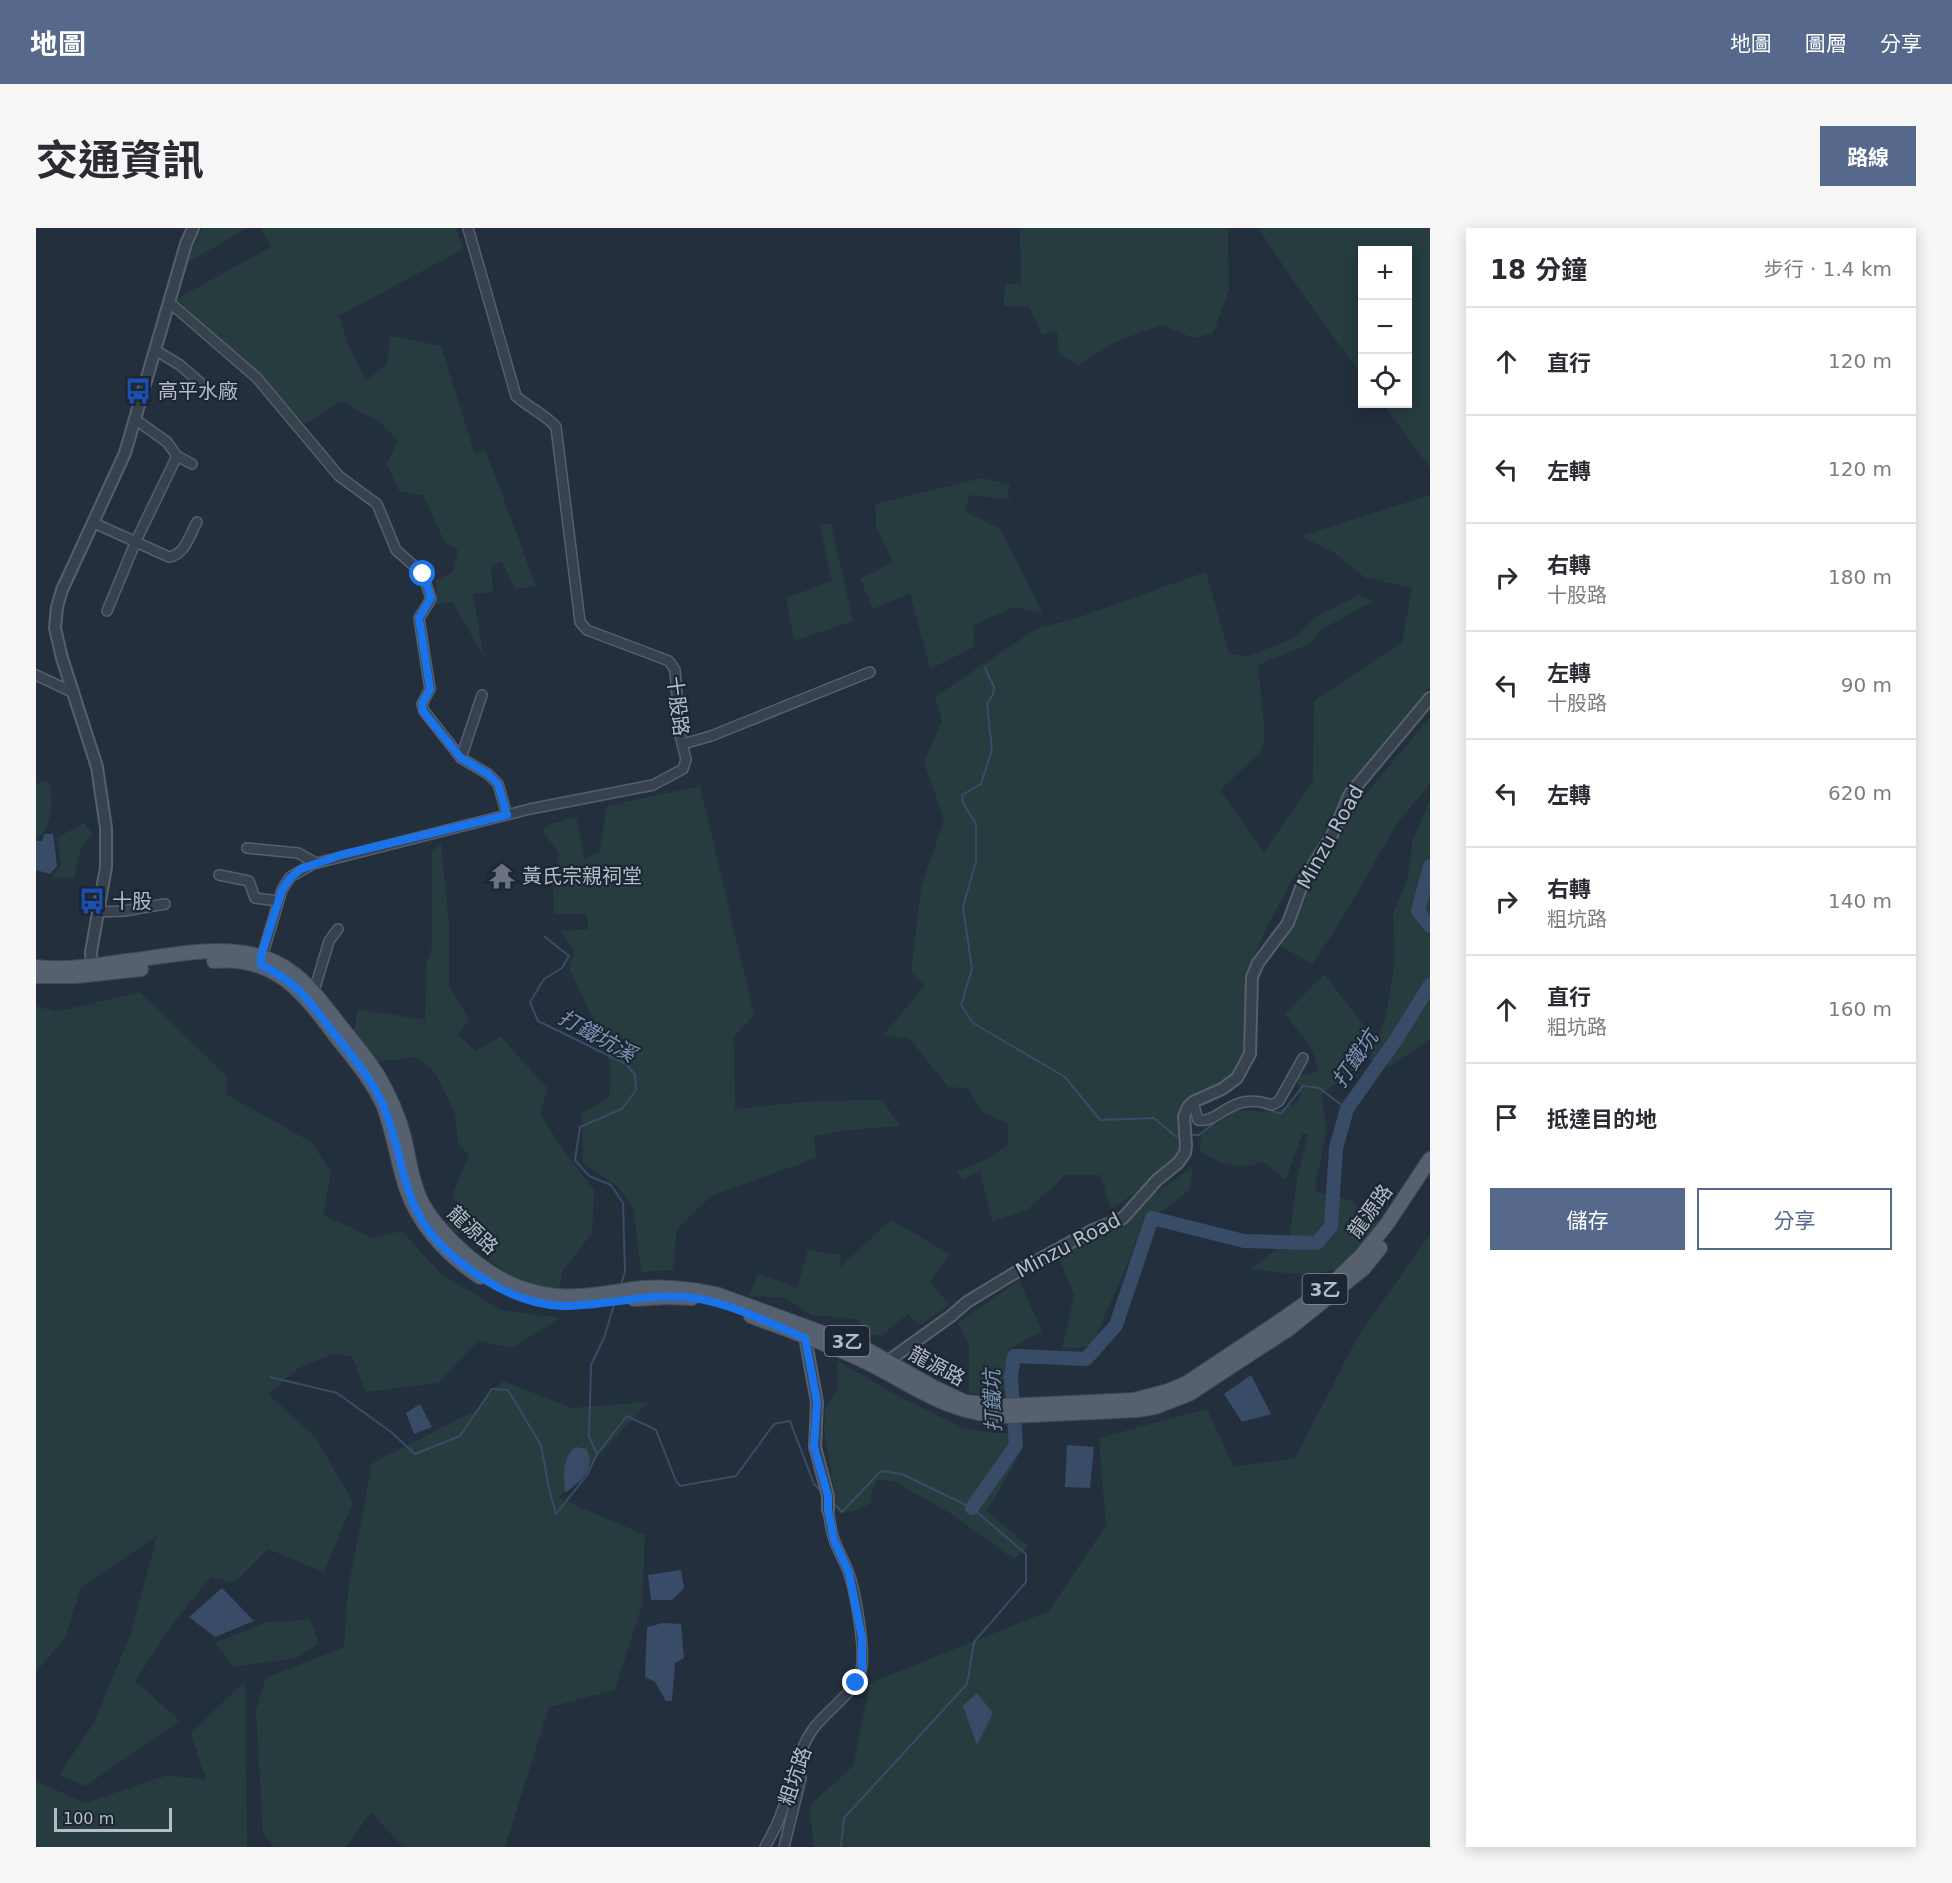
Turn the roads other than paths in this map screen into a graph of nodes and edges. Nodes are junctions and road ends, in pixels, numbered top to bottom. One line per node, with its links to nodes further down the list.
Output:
1 (193, 228): 3 (street)
2 (468, 228): 18 (street, 十股路)
3 (169, 302): 4 (street); 19 (street)
4 (155, 350): 5 (street); 6 (street)
5 (205, 387)
6 (136, 420): 7 (street); 10 (street)
7 (177, 456): 8 (street); 11 (street)
8 (192, 464)
9 (197, 522): 11 (street)
10 (94, 523): 11 (street); 15 (street)
11 (136, 541): 12 (street)
12 (107, 611)
13 (870, 672): 18 (street)
14 (36, 675): 15 (street)
15 (74, 693): 26 (street)
16 (482, 695): 19 (street)
17 (1430, 698): 34 (street, Minzu Road)
18 (682, 744): 20 (street, 十股路)
19 (461, 758): 20 (street)
20 (507, 815): 22 (street, 十股路)
21 (247, 848): 22 (street)
22 (316, 863): 24 (street, 十股路)
23 (219, 876): 24 (street)
24 (278, 901): 28 (street, 十股路)
25 (165, 904): 26 (street)
26 (98, 912): 30 (street)
27 (338, 929): 32 (street)
28 (261, 961): 30 (main road, 3乙); 32 (main road, 龍源路 / 3乙); 37 (main road, 3乙)
29 (36, 967): 30 (main road, 3乙)
30 (92, 970): 31 (main road, 3乙)
31 (36, 976)
32 (314, 991): 37 (main road, 龍源路 / 3乙)
33 (1304, 1058): 34 (street)
34 (1193, 1102): 39 (street, Minzu Road)
35 (1430, 1159): 40 (main road, 龍源路 / 3乙)
36 (1430, 1176): 40 (main road, 龍源路 / 3乙)
37 (617, 1296): 38 (main road, 3乙)
38 (804, 1331): 39 (main road, 龍源路 / 3乙); 41 (street)
39 (883, 1365): 40 (main road, 龍源路 / 3乙)
40 (1188, 1388)
41 (828, 1510): 42 (street, 粗坑路)
42 (797, 1760): 43 (street, 粗坑路); 44 (street)
43 (765, 1847)
44 (784, 1847)

